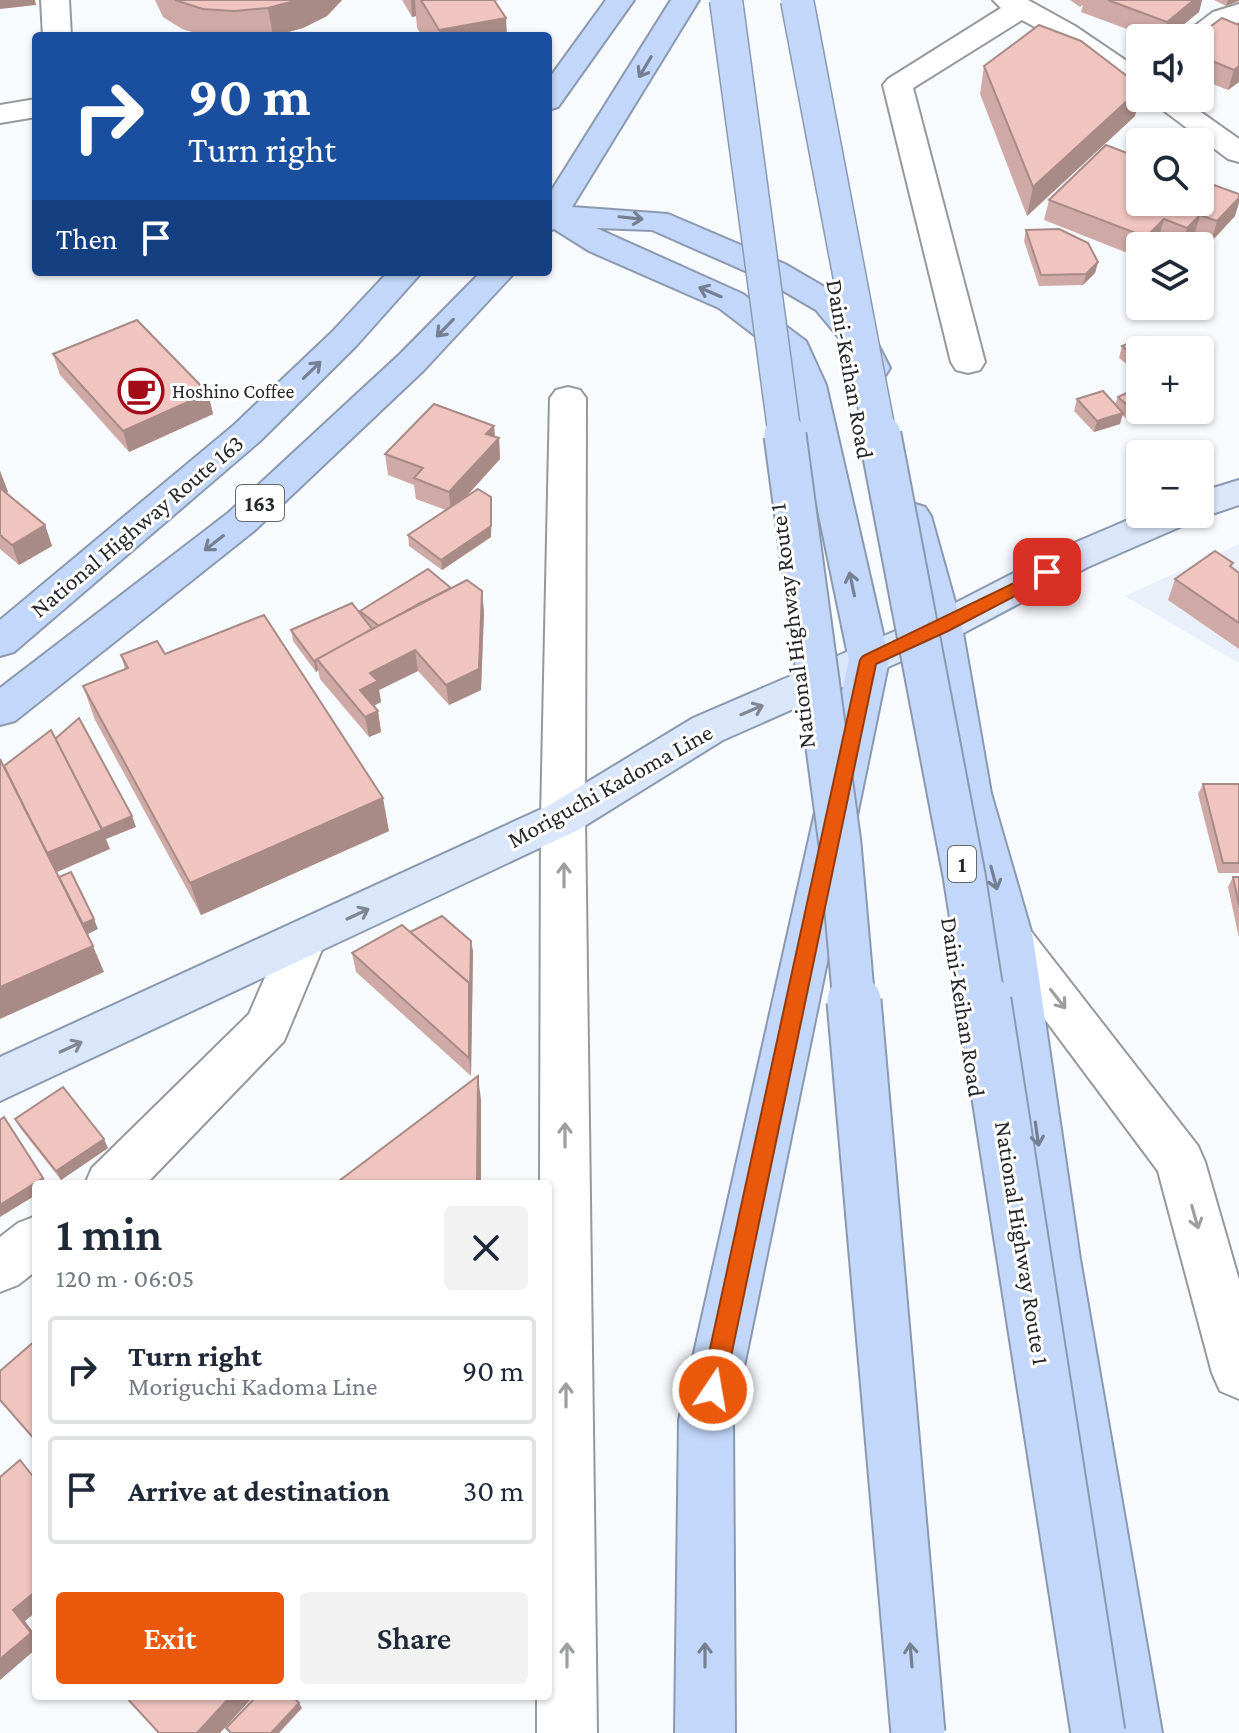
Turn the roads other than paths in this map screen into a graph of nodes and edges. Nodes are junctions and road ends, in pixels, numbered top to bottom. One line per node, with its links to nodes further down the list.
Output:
1 (55, 0): 11 (street)
2 (620, 0): 13 (highway)
3 (685, 0): 18 (highway, one-way to 18)
4 (715, 0): 42 (highway, National Highway Route 1)
5 (726, 0): 43 (highway, one-way to 5, bridge)
6 (787, 0): 44 (highway, Daini-Keihan Road)
7 (797, 0): 45 (highway, National Highway Route 1 / 1, bridge)
8 (1014, 4): 12 (street); 23 (street)
9 (1239, 12): 10 (street)
10 (1214, 24)
11 (57, 32)
12 (1126, 73)
13 (552, 95)
14 (32, 109): 16 (street)
15 (1182, 112): 17 (street)
16 (0, 114)
17 (1239, 153)
18 (552, 214)
19 (552, 217): 28 (highway, one-way to 28)
20 (552, 218): 30 (highway, one-way to 20)
21 (402, 276): 29 (highway, National Highway Route 163 / 163, one-way to 21)
22 (495, 276): 31 (highway, 163, one-way to 31)
23 (968, 362)
24 (568, 398): 32 (street)
25 (1239, 492): 26 (main road)
26 (1214, 500)
27 (1144, 528): 28 (main road, Moriguchi Kadoma Line)
28 (942, 627): 30 (main road, Moriguchi Kadoma Line); 33 (highway, one-way to 33)
29 (0, 642)
30 (869, 660): 32 (main road, Moriguchi Kadoma Line, one-way to 30); 41 (highway, one-way to 30)
31 (0, 710)
32 (563, 818): 34 (main road, Moriguchi Kadoma Line, one-way to 32); 40 (street, one-way to 32)
33 (1010, 938): 39 (street, one-way to 39); 46 (highway, one-way to 46)
34 (303, 940): 35 (main road, Moriguchi Kadoma Line, one-way to 34); 36 (street)
35 (0, 1080)
36 (114, 1180)
37 (32, 1243): 38 (street)
38 (0, 1268)
39 (1239, 1373)
40 (567, 1733)
41 (705, 1733)
42 (887, 1733)
43 (918, 1733)
44 (1072, 1733)
45 (1098, 1733)
46 (1132, 1733)

